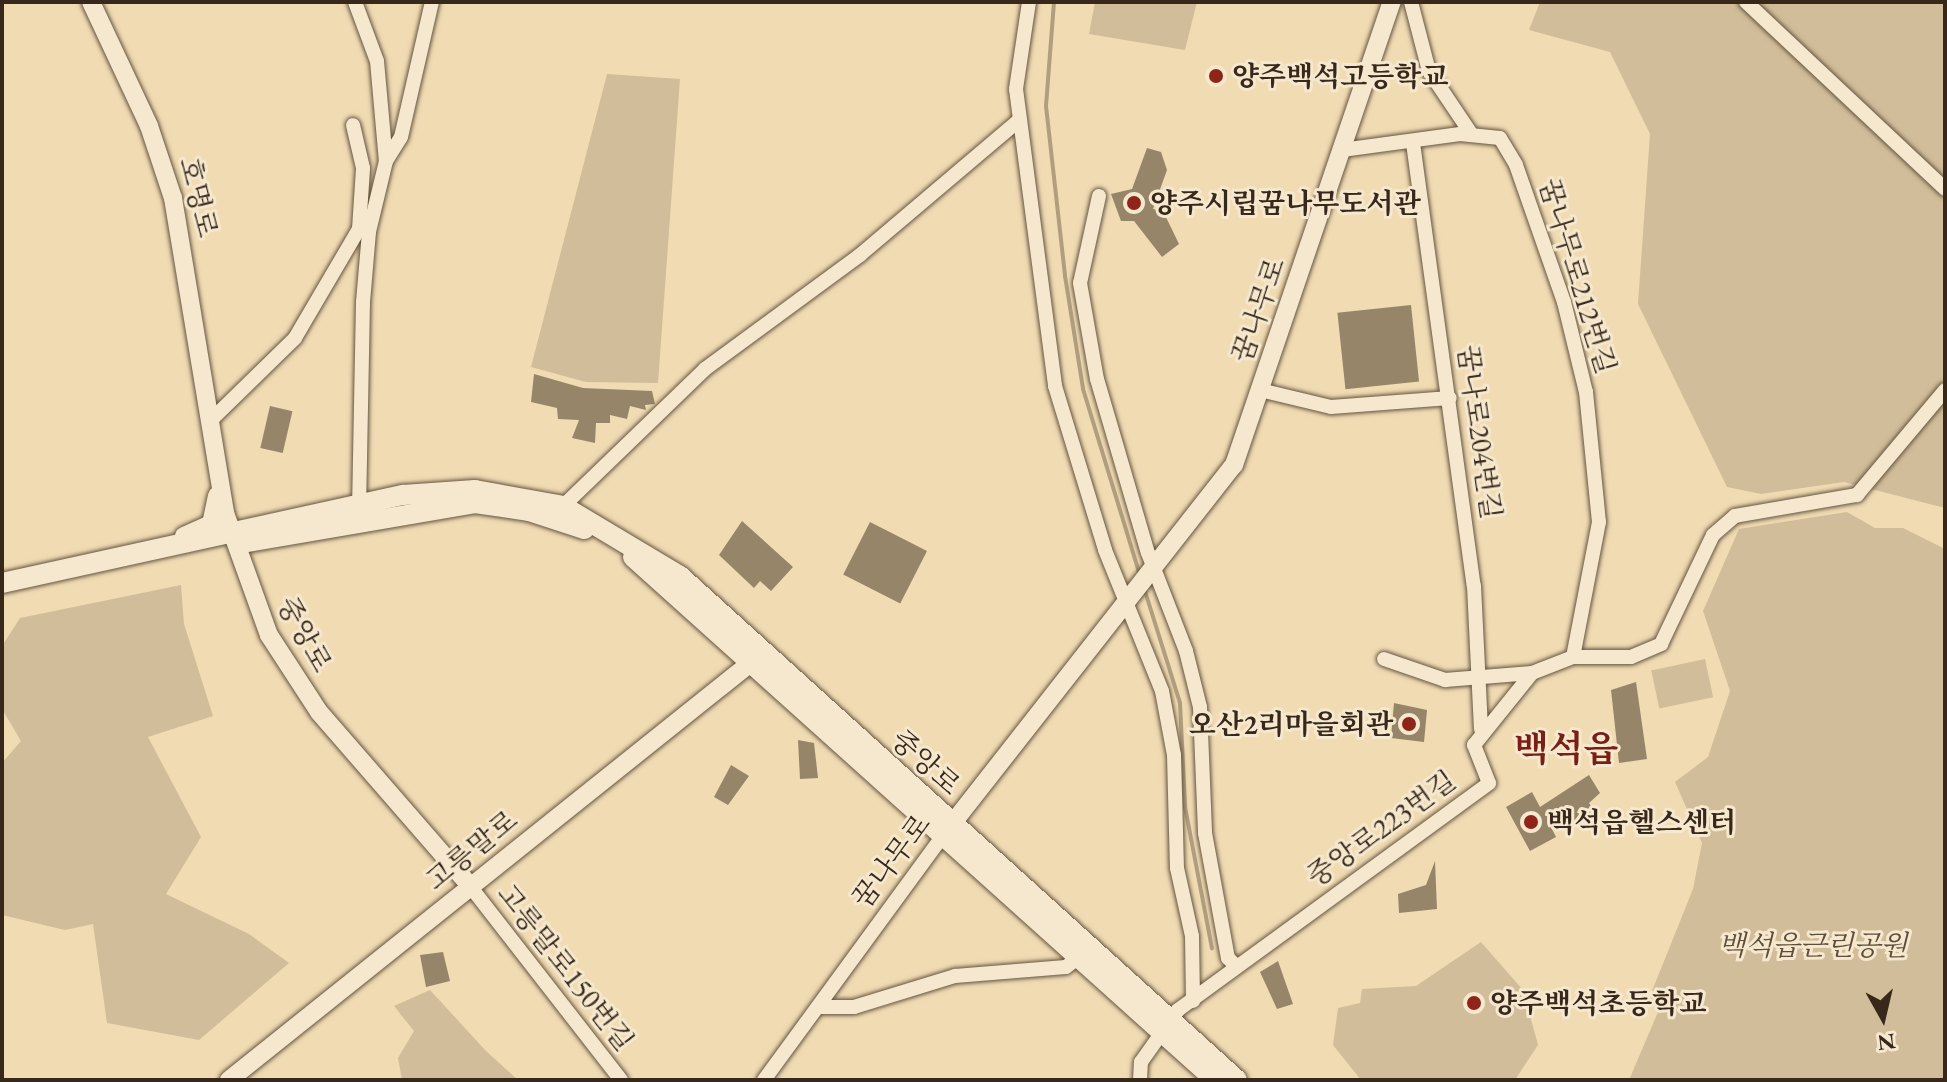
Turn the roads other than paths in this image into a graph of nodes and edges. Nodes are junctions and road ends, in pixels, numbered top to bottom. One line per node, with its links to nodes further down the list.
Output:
1 (91, 2): 19 (street, 호명로)
2 (355, 2): 13 (street)
3 (432, 2): 13 (street)
4 (1029, 2): 8 (street)
5 (1392, 2): 12 (street, 꿈나무로)
6 (1411, 2): 10 (street)
7 (1746, 2): 14 (street)
8 (1019, 120): 21 (street); 27 (street)
9 (353, 125): 19 (street)
10 (1472, 135): 11 (street); 28 (street, 꿈나무로212번길)
11 (1413, 143): 12 (street); 18 (street, 꿈나로204번길)
12 (1342, 150): 16 (street, 꿈나무로)
13 (386, 161): 20 (street)
14 (1945, 189)
15 (1099, 196): 24 (street)
16 (1260, 390): 18 (street); 24 (street, 꿈나무로)
17 (1945, 390): 28 (street)
18 (1450, 398): 32 (street, 꿈나로204번길)
19 (211, 425): 22 (street, 호명로); 23 (street)
20 (359, 512): 21 (main road, 중앙로); 22 (main road, 중앙로)
21 (558, 512): 30 (main road, 중앙로); 34 (main road, 중앙로)
22 (231, 538): 23 (main road, 중앙로); 26 (main road, 중앙로); 35 (street, 중앙로)
23 (120, 558): 25 (main road, 중앙로)
24 (1153, 567): 27 (street, 꿈나무로); 37 (street)
25 (2, 583)
26 (2, 597)
27 (1127, 604): 34 (street, 꿈나무로); 38 (street)
28 (1573, 657): 31 (street)
29 (1384, 659): 32 (street)
30 (748, 665): 34 (main road, 중앙로); 35 (street, 고릉말로)
31 (1532, 673): 32 (street); 33 (street)
32 (1478, 674): 33 (street, 꿈나로204번길)
33 (1481, 729): 37 (street, 중앙로223번길)
34 (947, 831): 36 (main road, 중앙로); 39 (street, 꿈나무로); 40 (main road, 중앙로)
35 (470, 886): 42 (street, 고릉말로); 43 (street, 고릉말로150번길)
36 (1075, 960): 39 (street); 40 (main road, 중앙로)
37 (1236, 966): 38 (street, 중앙로223번길)
38 (1196, 997): 40 (street)
39 (819, 1007): 44 (street, 꿈나무로)
40 (1166, 1023): 41 (main road, 중앙로); 45 (street)
41 (1216, 1074): 46 (main road, 중앙로)
42 (229, 1080)
43 (621, 1080)
44 (764, 1080)
45 (1140, 1080)
46 (1237, 1080)

